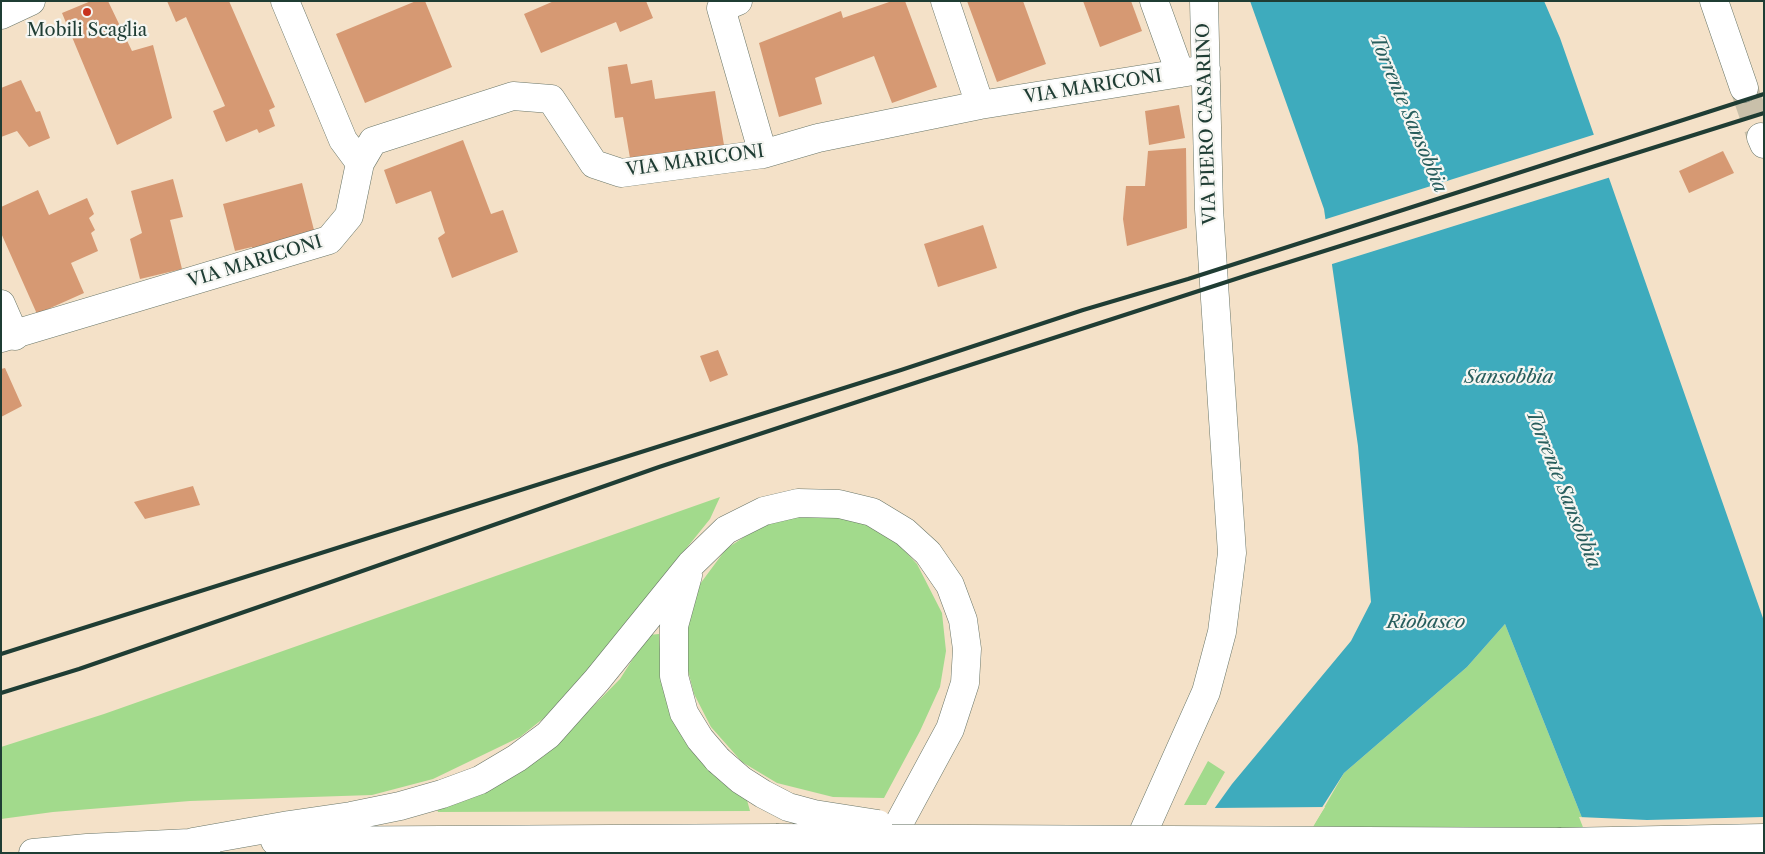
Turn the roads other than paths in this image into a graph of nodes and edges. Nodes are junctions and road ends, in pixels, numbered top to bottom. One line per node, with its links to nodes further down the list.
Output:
1 (31, 1): 9 (main road)
2 (285, 1): 15 (main road)
3 (945, 1): 13 (main road)
4 (1154, 1): 11 (main road, VIA PIERO CASARINO)
5 (1204, 1): 11 (main road, VIA PIERO CASARINO)
6 (1714, 1): 10 (main road)
7 (1732, 1): 10 (main road)
8 (730, 4): 14 (main road)
9 (1, 15)
10 (1734, 59): 12 (main road)
11 (1193, 71): 13 (main road, VIA MARICONI); 24 (main road, VIA PIERO CASARINO)
12 (1744, 88)
13 (980, 105): 14 (main road, VIA MARICONI)
14 (763, 154): 15 (main road, VIA MARICONI)
15 (360, 163): 17 (main road, VIA MARICONI)
16 (1, 304): 17 (main road)
17 (8, 337)
18 (691, 564): 20 (main road, bridge); 21 (main road); 23 (main road)
19 (1764, 838): 20 (main road, bridge)
20 (983, 839): 21 (main road, bridge)
21 (193, 842): 22 (main road)
22 (33, 853)
23 (883, 853)
24 (1134, 853)

